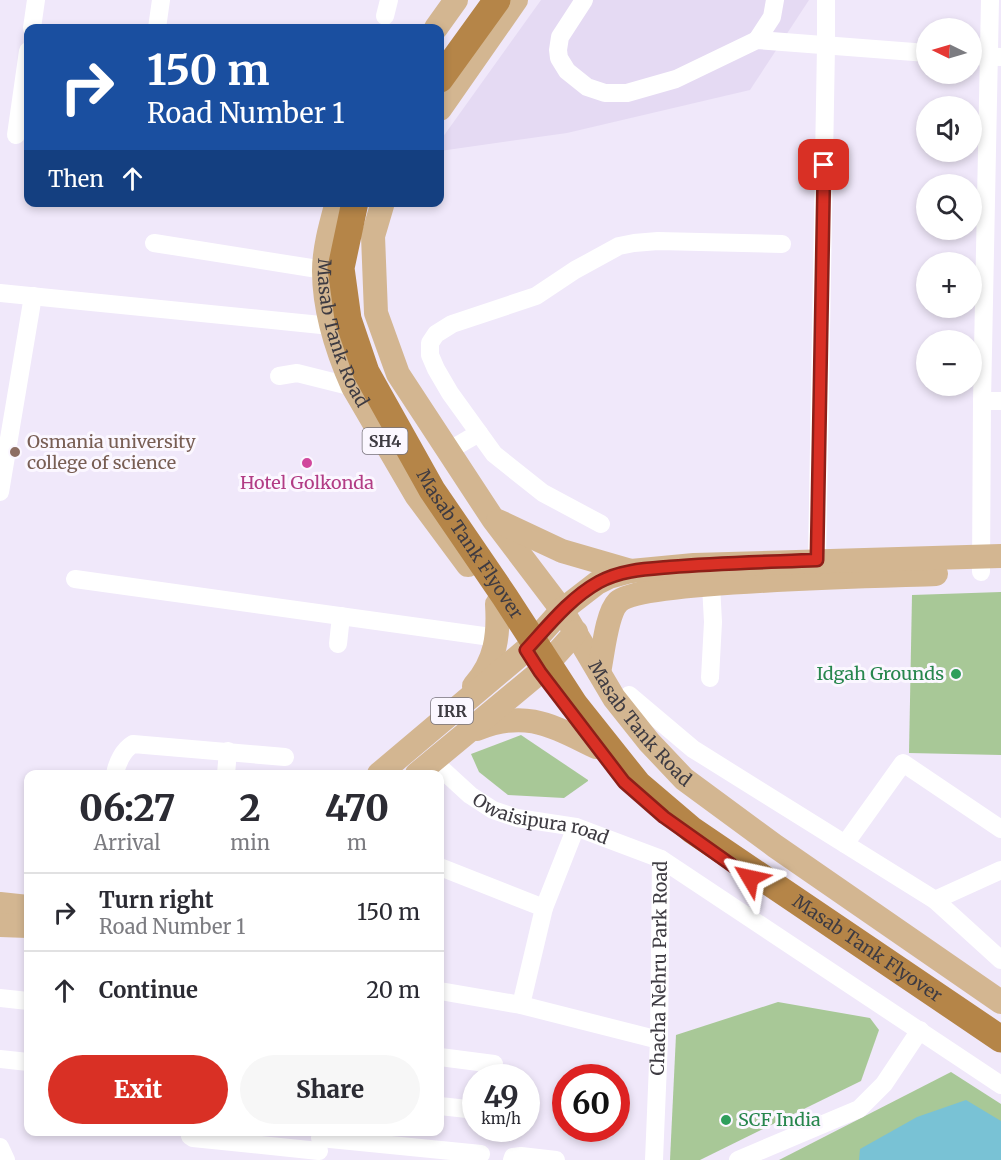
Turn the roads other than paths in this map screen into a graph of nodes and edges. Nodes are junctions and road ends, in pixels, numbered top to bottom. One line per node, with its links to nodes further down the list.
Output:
1 (36, 0): 11 (street)
2 (161, 0): 12 (street)
3 (456, 0): 13 (main road)
4 (480, 0): 16 (highway)
5 (497, 0): 19 (highway)
6 (516, 0): 21 (main road)
7 (584, 0): 14 (street)
8 (774, 0): 14 (street)
9 (826, 0): 15 (street)
10 (990, 0): 18 (street)
11 (33, 24)
12 (158, 24)
13 (439, 24)
14 (757, 40): 15 (street)
15 (826, 46): 17 (street); 45 (street)
16 (444, 50)
17 (916, 52)
18 (987, 57): 35 (street)
19 (444, 73)
20 (24, 77): 22 (street)
21 (444, 103)
22 (15, 135)
23 (336, 207): 29 (main road, Masab Tank Road / SH4)
24 (354, 207): 93 (highway, Masab Tank Flyover)
25 (369, 207): 91 (highway, Masab Tank Flyover)
26 (382, 207): 38 (main road, Masab Tank Road / SH4)
27 (154, 243): 29 (street)
28 (782, 244): 37 (street)
29 (324, 270): 32 (main road, Masab Tank Road / SH4)
30 (0, 294): 31 (street)
31 (33, 296): 32 (street); 39 (street)
32 (332, 326): 34 (main road, Masab Tank Road / SH4)
33 (279, 376): 34 (street)
34 (353, 387): 40 (main road, Masab Tank Road / SH4)
35 (982, 401): 36 (street); 46 (street)
36 (1001, 401)
37 (479, 433): 38 (street); 43 (street)
38 (453, 459): 40 (main road); 41 (main road, Masab Tank Road / SH4)
39 (0, 492)
40 (416, 495): 44 (main road, Masab Tank Road / SH4)
41 (479, 497): 42 (main road, Masab Tank Road / SH4); 44 (main road)
42 (493, 519): 47 (main road); 51 (main road, Masab Tank Road / SH4)
43 (602, 524)
44 (440, 527): 50 (main road, Masab Tank Road / SH4)
45 (817, 560): 46 (main road); 47 (main road)
46 (991, 564): 49 (main road)
47 (631, 571): 51 (main road)
48 (75, 579): 52 (street)
49 (711, 585): 58 (main road); 59 (street)
50 (497, 604): 54 (main road); 56 (main road, Masab Tank Road / SH4)
51 (562, 610): 53 (main road, Masab Tank Road); 56 (main road, IRR)
52 (341, 616): 54 (street); 55 (street)
53 (576, 632): 57 (main road, IRR); 58 (main road, Masab Tank Road)
54 (498, 638): 61 (main road)
55 (338, 644)
56 (526, 650): 57 (main road, Masab Tank Road / SH4); 61 (main road, IRR)
57 (540, 672): 62 (main road, IRR); 63 (main road, Masab Tank Road / SH4)
58 (600, 672): 83 (main road, Masab Tank Road)
59 (710, 678)
60 (628, 695): 73 (street)
61 (448, 714): 69 (main road, IRR)
62 (465, 734): 63 (main road, IRR); 66 (main road, IRR)
63 (596, 747): 85 (main road, Masab Tank Road / IRR)
64 (228, 751): 65 (street); 67 (street); 68 (street)
65 (285, 757)
66 (425, 767)
67 (116, 770)
68 (226, 770)
69 (384, 770)
70 (444, 779): 71 (street, Owaisipura road)
71 (576, 827): 74 (street, Owaisipura road); 80 (street)
72 (1001, 829): 73 (street)
73 (845, 844): 77 (street)
74 (661, 859): 92 (street, Chacha Nehru Park Road); 94 (street, Chacha Nehru Park Road)
75 (444, 869): 80 (street)
76 (1001, 870): 77 (street)
77 (935, 900): 84 (street)
78 (0, 904): 79 (main road)
79 (24, 907)
80 (544, 908): 90 (street)
81 (0, 925): 82 (main road)
82 (24, 926)
83 (924, 950): 85 (main road); 89 (main road, Masab Tank Road)
84 (1001, 960)
85 (903, 983): 95 (main road, Masab Tank Road / IRR)
86 (444, 992): 90 (street)
87 (0, 998): 88 (street)
88 (24, 1001)
89 (1001, 1002)
90 (521, 1005): 94 (street)
91 (1001, 1022)
92 (920, 1030): 100 (street, Chacha Nehru Park Road); 111 (street)
93 (1001, 1039)
94 (659, 1040): 110 (street, Chacha Nehru Park Road)
95 (1001, 1049)
96 (444, 1058): 99 (street)
97 (0, 1059): 98 (street)
98 (24, 1062)
99 (494, 1064)
100 (1001, 1085)
101 (444, 1106): 102 (street)
102 (462, 1108)
103 (190, 1136): 104 (street)
104 (319, 1145): 106 (street)
105 (0, 1147): 107 (street)
106 (481, 1154)
107 (6, 1160)
108 (512, 1160): 109 (street)
109 (556, 1160)
110 (654, 1160)
111 (738, 1160)

